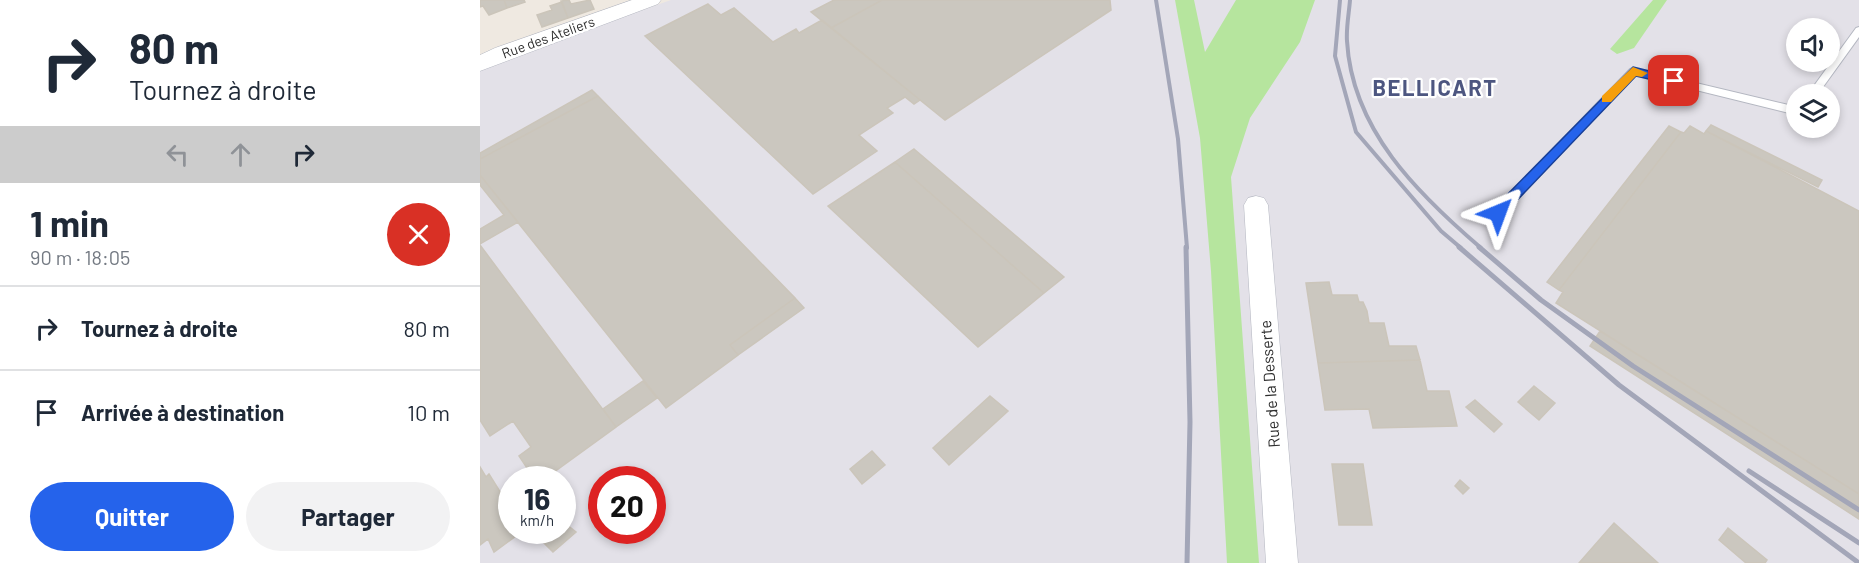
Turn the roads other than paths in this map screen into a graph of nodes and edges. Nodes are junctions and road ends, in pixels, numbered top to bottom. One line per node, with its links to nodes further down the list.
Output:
1 (651, 0): 3 (street, Rue des Ateliers)
2 (1859, 30): 4 (lane)
3 (480, 64)
4 (1820, 84)
5 (1786, 108): 7 (lane)
6 (1256, 205): 8 (street, Rue de la Desserte)
7 (1498, 213)
8 (1282, 563)

